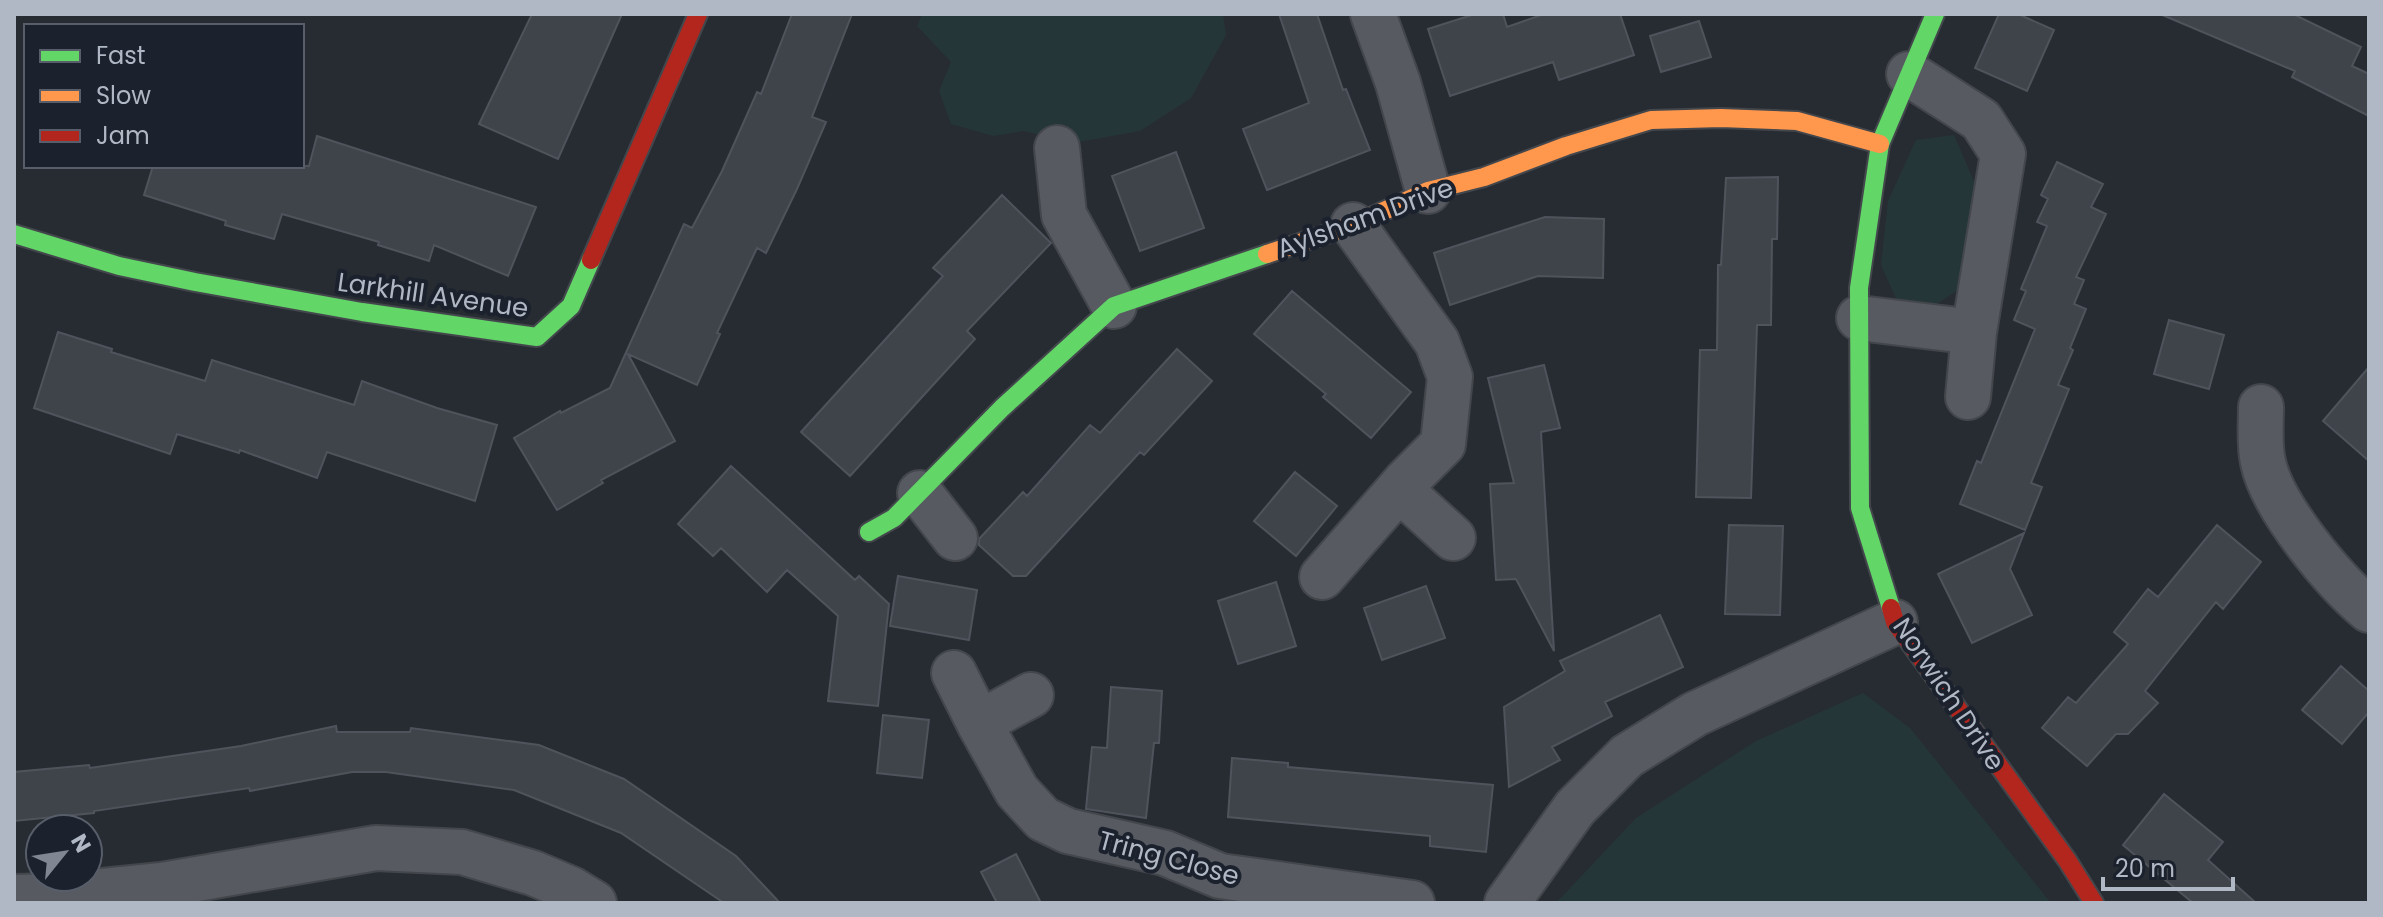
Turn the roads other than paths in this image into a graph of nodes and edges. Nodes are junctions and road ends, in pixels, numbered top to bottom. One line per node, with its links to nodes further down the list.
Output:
1 (698, 14): 9 (street, Larkhill Avenue)
2 (1373, 14): 7 (street)
3 (1935, 14): 4 (street, Norwich Drive)
4 (1909, 74): 5 (street, Norwich Drive); 12 (street)
5 (1880, 144): 7 (street, Aylsham Drive); 11 (street, Norwich Drive)
6 (1057, 148): 10 (street)
7 (1428, 191): 8 (street, Aylsham Drive)
8 (1353, 225): 10 (street, Aylsham Drive); 15 (street)
9 (14, 234)
10 (1114, 306): 16 (street, Aylsham Drive)
11 (1859, 318): 12 (street); 22 (street, Norwich Drive)
12 (1974, 332): 13 (street)
13 (1968, 397)
14 (2261, 407): 21 (street)
15 (1399, 489): 19 (street); 20 (street)
16 (920, 493): 17 (street, Aylsham Drive); 18 (street)
17 (869, 532)
18 (955, 538)
19 (1453, 538)
20 (1322, 577)
21 (2369, 610)
22 (1895, 622): 29 (street); 30 (street, Norwich Drive)
23 (954, 673): 25 (street, Tring Close)
24 (1031, 695): 25 (street)
25 (979, 723): 28 (street, Tring Close)
26 (40, 899): 27 (street)
27 (594, 903)
28 (1412, 903)
29 (1507, 903)
30 (2094, 903)

